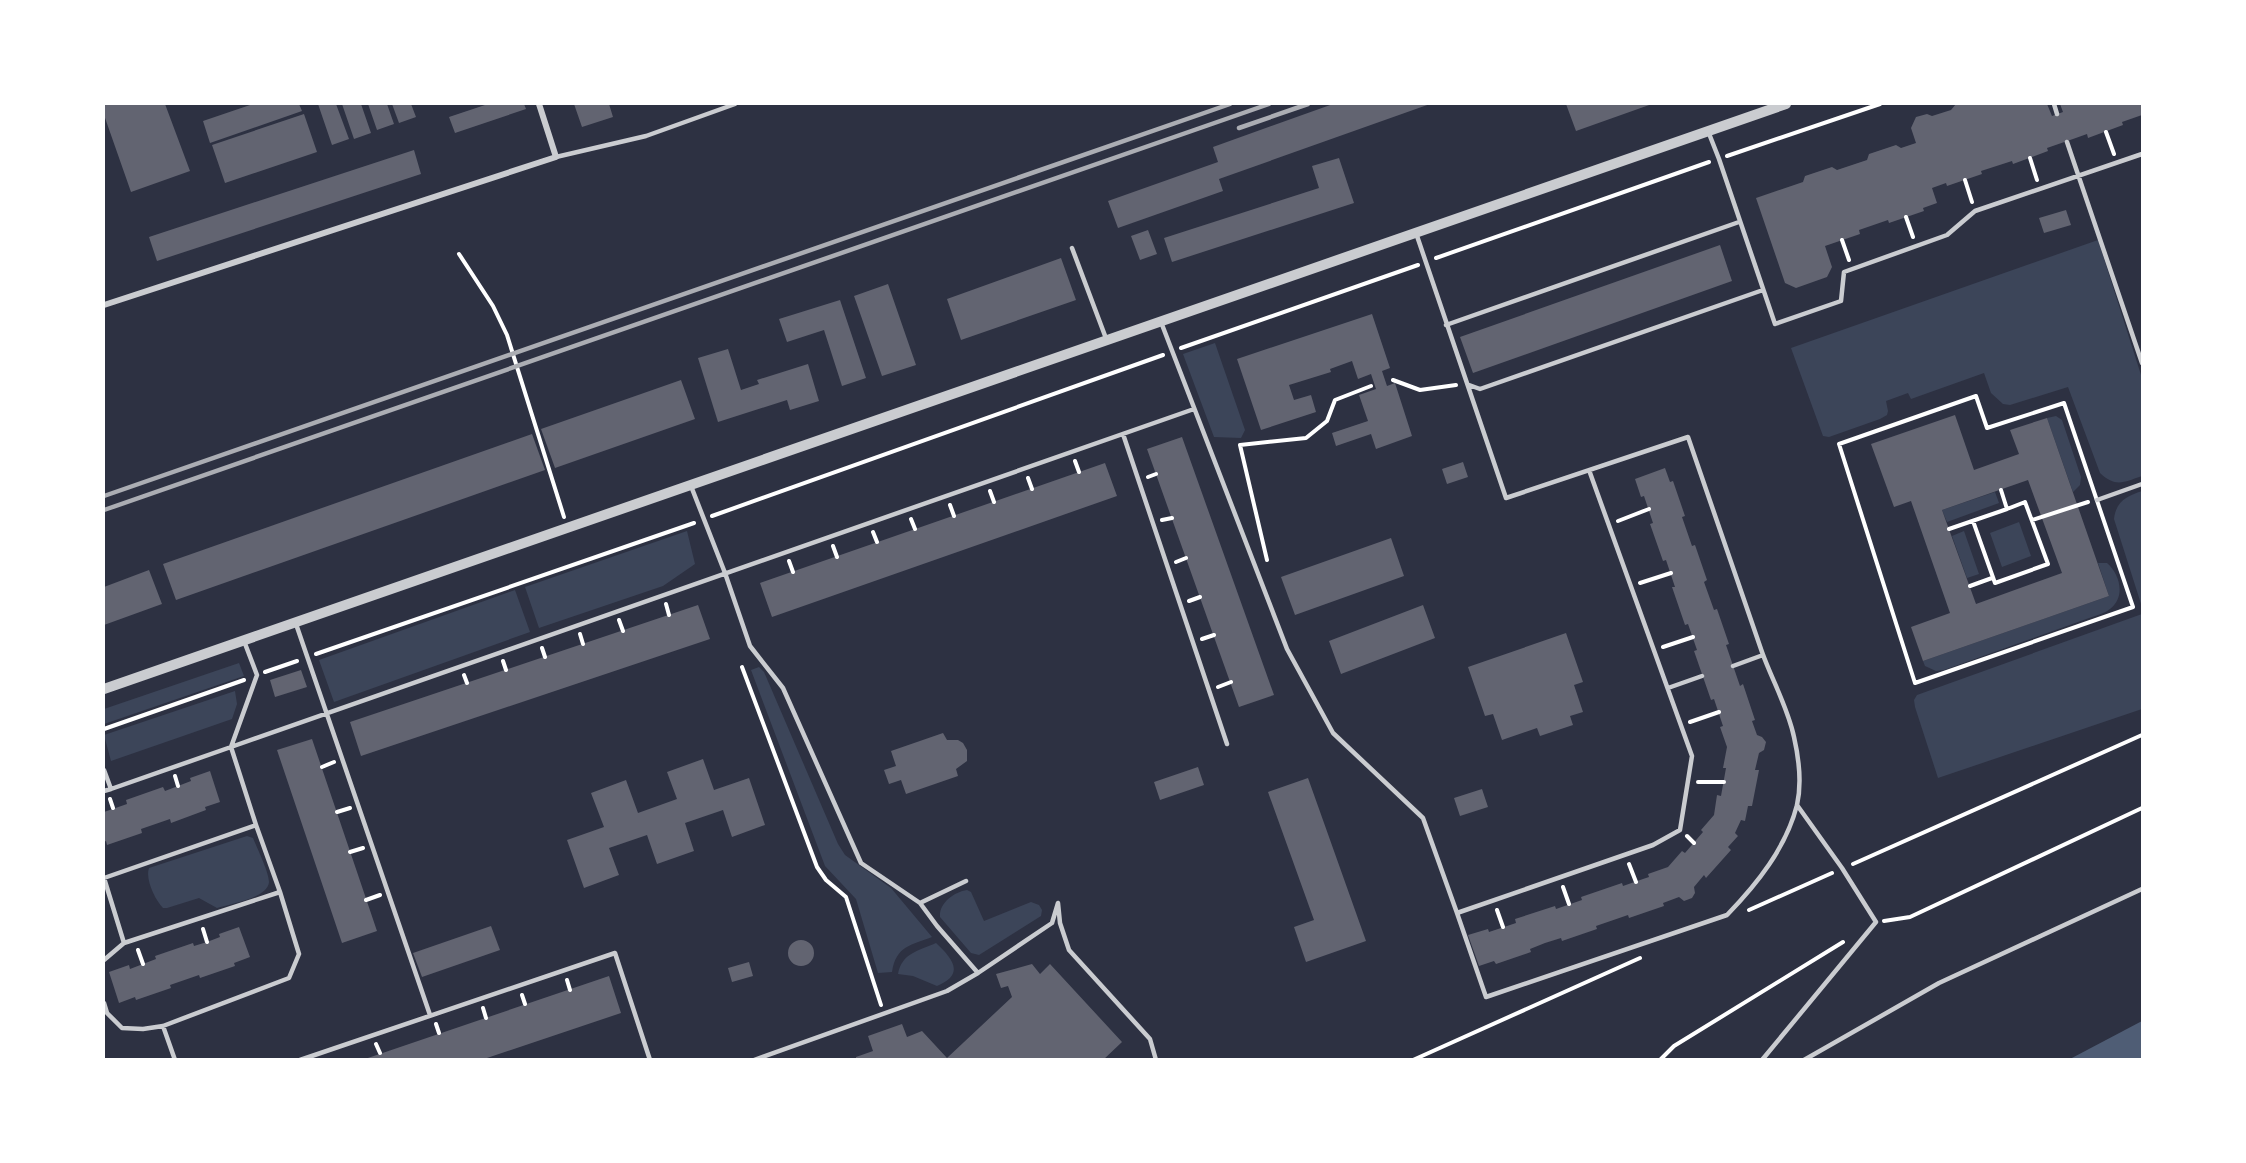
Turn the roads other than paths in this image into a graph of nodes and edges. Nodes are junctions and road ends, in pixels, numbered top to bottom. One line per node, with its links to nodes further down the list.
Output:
1 (538, 104): 9 (street)
2 (735, 104): 9 (lane)
3 (1786, 104): 6 (street)
4 (2054, 104): 5 (lane)
5 (2057, 114)
6 (1708, 131): 11 (lane); 12 (street)
7 (2067, 142): 10 (lane)
8 (2142, 154): 10 (lane)
9 (556, 157): 15 (street)
10 (2078, 176): 14 (lane); 19 (lane)
11 (1739, 222): 14 (lane); 17 (lane)
12 (1416, 233): 16 (street); 17 (lane)
13 (1072, 248): 18 (lane)
14 (1763, 290): 20 (lane)
15 (104, 305)
16 (1161, 322): 18 (street); 21 (lane)
17 (1446, 325): 20 (lane)
18 (1107, 341): 25 (street)
19 (2142, 363)
20 (1469, 385): 23 (lane)
21 (1194, 409): 22 (lane); 48 (lane)
22 (1123, 434): 27 (lane); 36 (lane)
23 (1589, 470): 30 (lane); 33 (lane)
24 (2142, 484): 26 (lane)
25 (691, 486): 27 (lane); 28 (street)
26 (2097, 500)
27 (725, 573): 35 (lane); 47 (lane)
28 (296, 623): 29 (street); 35 (lane)
29 (244, 641): 34 (street); 37 (lane)
30 (1763, 655): 31 (lane); 41 (lane)
31 (1733, 666)
32 (1702, 676): 33 (lane)
33 (1668, 688): 48 (lane)
34 (104, 689)
35 (328, 712): 37 (lane); 53 (lane)
36 (1227, 744)
37 (231, 747): 39 (lane); 42 (lane)
38 (104, 770): 39 (lane)
39 (111, 789): 40 (lane)
40 (104, 791)
41 (1797, 805): 48 (lane); 60 (lane)
42 (256, 825): 43 (lane); 46 (lane)
43 (104, 878): 49 (lane)
44 (966, 881): 47 (lane)
45 (2142, 889): 61 (lane)
46 (280, 892): 49 (lane); 54 (lane)
47 (920, 903): 51 (lane)
48 (1457, 913)
49 (124, 943): 50 (lane)
50 (104, 960)
51 (978, 973): 58 (lane); 59 (lane)
52 (104, 1003): 54 (lane)
53 (430, 1015): 56 (lane); 57 (lane)
54 (163, 1026): 55 (lane)
55 (175, 1059)
56 (300, 1059)
57 (651, 1059)
58 (754, 1059)
59 (1156, 1059)
60 (1762, 1059)
61 (1804, 1059)

